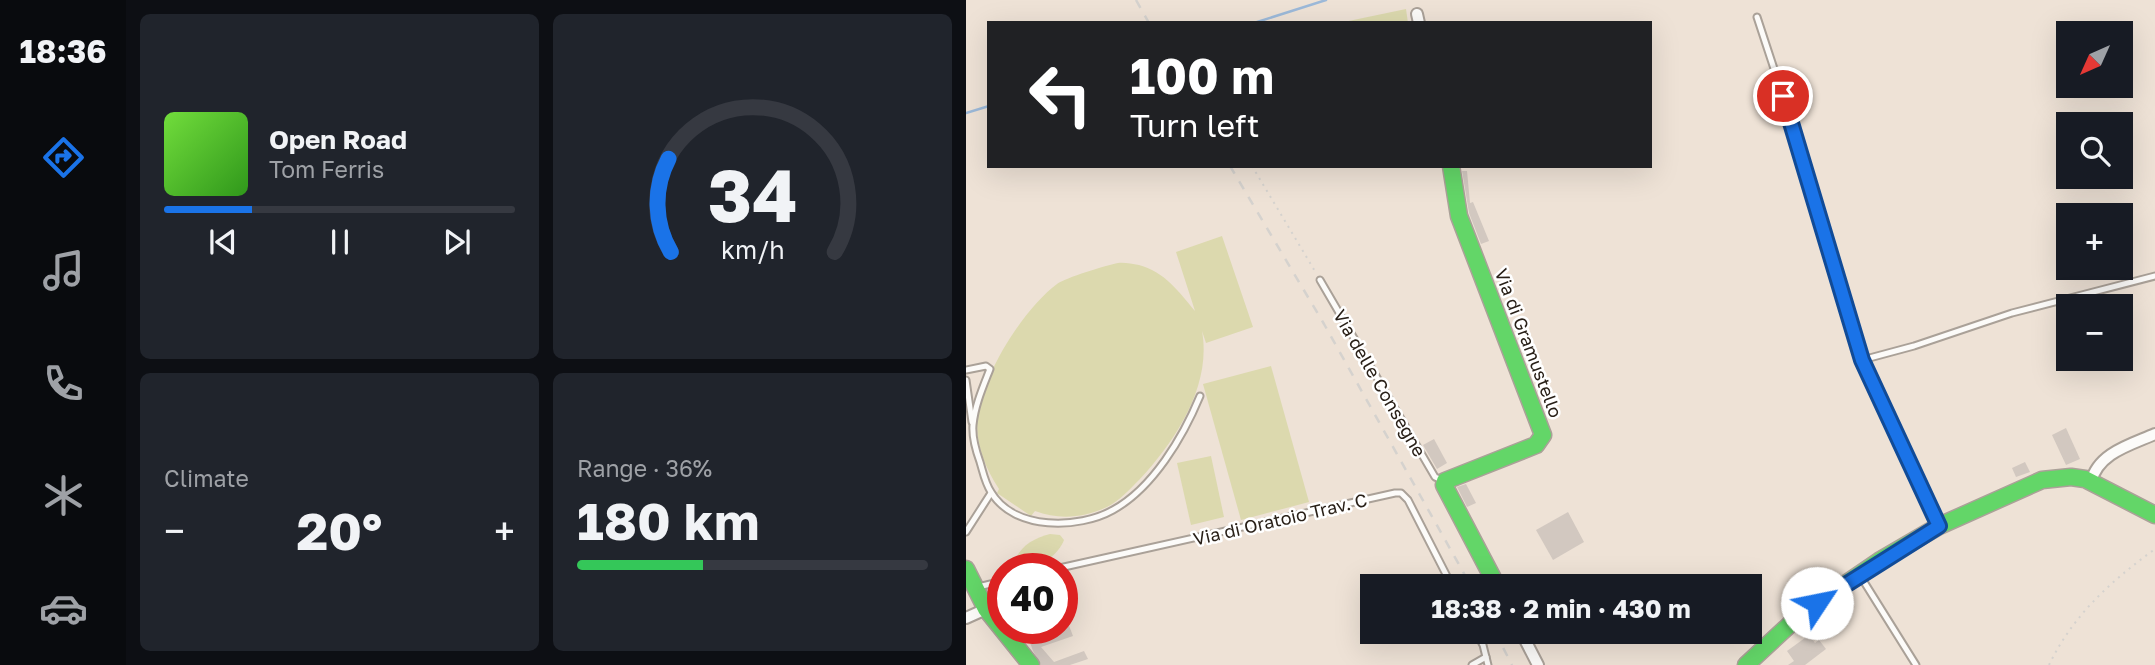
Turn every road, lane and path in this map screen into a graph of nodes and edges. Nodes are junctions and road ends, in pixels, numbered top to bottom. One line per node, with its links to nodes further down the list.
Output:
1 (1757, 16): 6 (lane)
2 (1253, 168): 5 (path)
3 (1451, 168): 12 (street, Via di Gramustello)
4 (2155, 276): 6 (lane)
5 (1320, 280): 12 (lane, Via delle Consegne)
6 (1862, 360): 16 (lane)
7 (966, 370): 10 (lane)
8 (966, 380): 10 (lane)
9 (1200, 397): 14 (lane)
10 (973, 428): 14 (lane)
11 (2155, 434): 13 (street)
12 (1445, 481): 22 (street)
13 (2091, 482): 15 (street); 16 (street)
14 (991, 493): 17 (lane)
15 (2155, 515)
16 (1939, 526): 23 (street)
17 (966, 532)
18 (2155, 549): 37 (path)
19 (1078, 564): 21 (lane, Via di Oratoio Trav. C)
20 (966, 569): 25 (street)
21 (1446, 574)
22 (1491, 574)
23 (1860, 574): 31 (street); 36 (lane)
24 (987, 585): 25 (lane)
25 (975, 588): 26 (street)
26 (986, 609): 27 (street); 32 (street)
27 (966, 618)
28 (1481, 644): 30 (lane)
29 (1527, 644): 35 (street)
30 (1486, 657): 33 (lane); 34 (lane)
31 (1754, 662)
32 (1031, 665)
33 (1472, 665)
34 (1488, 665)
35 (1538, 665)
36 (1916, 665)
37 (2049, 665)

